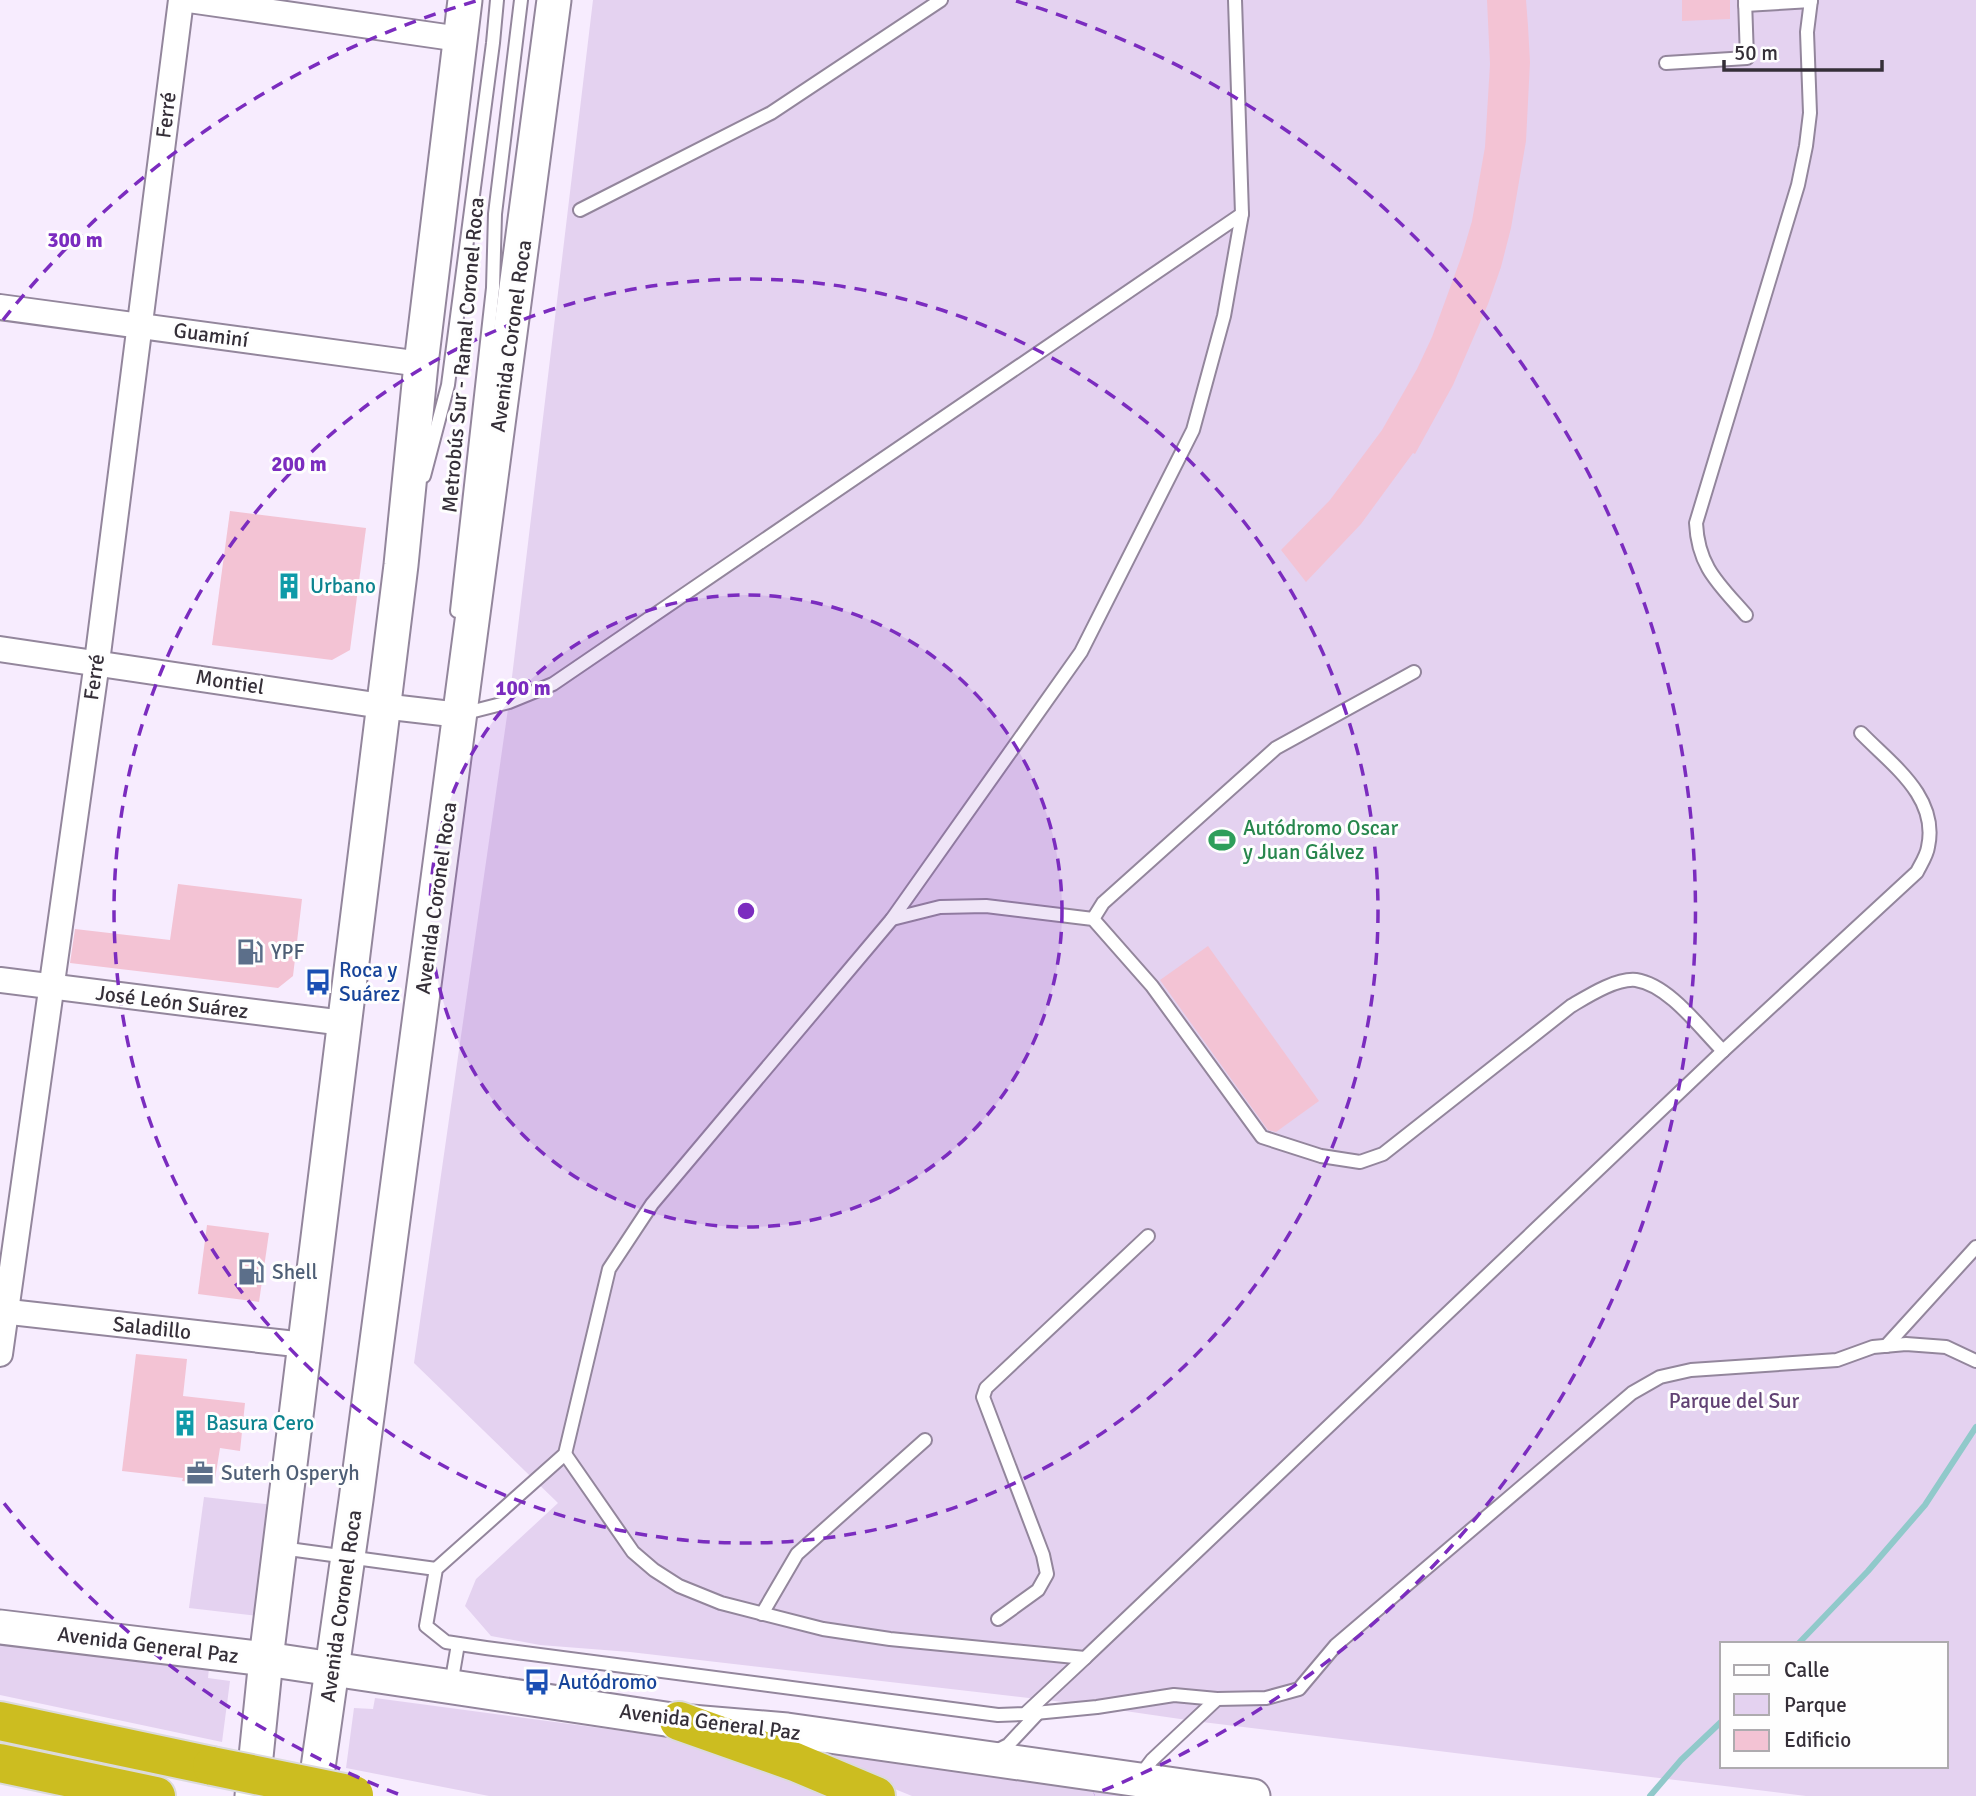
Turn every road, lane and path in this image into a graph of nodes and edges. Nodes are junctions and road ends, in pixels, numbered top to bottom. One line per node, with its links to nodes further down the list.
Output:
1 (181, 0): 16 (street, Ferré)
2 (189, 0): 11 (street)
3 (465, 0): 11 (main road)
4 (497, 0): 18 (lane, Metrobús Sur - Ramal Coronel Roca)
5 (521, 0): 20 (lane, Metrobús Sur - Ramal Coronel Roca)
6 (555, 0): 26 (main road, Avenida Coronel Roca)
7 (941, 0): 13 (lane)
8 (1235, 0): 14 (lane)
9 (1811, 1): 10 (lane); 19 (lane)
10 (1745, 3): 12 (lane)
11 (460, 39): 17 (main road)
12 (1666, 63)
13 (580, 210)
14 (1242, 214): 26 (lane); 28 (lane)
15 (0, 307): 16 (street, Guaminí)
16 (139, 325): 17 (street, Guaminí); 23 (street, Ferré)
17 (421, 364): 18 (main road)
18 (401, 565): 25 (main road)
19 (1746, 615)
20 (455, 626)
21 (0, 649): 23 (street, Montiel)
22 (455, 652): 26 (lane)
23 (97, 662): 25 (street, Montiel); 31 (street, Ferré)
24 (1414, 672): 29 (lane)
25 (382, 706): 26 (street, Montiel); 32 (main road)
26 (460, 715): 44 (main road, Avenida Coronel Roca)
27 (1861, 733): 33 (lane)
28 (892, 919): 29 (lane); 42 (lane)
29 (1093, 919): 33 (lane)
30 (0, 980): 31 (street, José León Suárez)
31 (51, 987): 32 (street, José León Suárez); 36 (street, Ferré)
32 (344, 1023): 37 (main road)
33 (1723, 1051): 50 (lane)
34 (1148, 1236): 47 (lane)
35 (1976, 1247): 38 (lane)
36 (3, 1312): 37 (street, Saladillo); 39 (street, Ferré)
37 (305, 1345): 43 (main road)
38 (1886, 1346): 40 (lane); 54 (lane)
39 (0, 1354)
40 (1976, 1361)
41 (925, 1440): 46 (lane)
42 (565, 1454): 45 (lane); 46 (lane)
43 (280, 1548): 44 (lane); 51 (main road)
44 (347, 1557): 45 (lane); 52 (main road, Avenida Coronel Roca)
45 (436, 1569): 49 (lane)
46 (762, 1614): 50 (lane)
47 (998, 1619)
48 (0, 1627): 51 (main road, Avenida General Paz)
49 (458, 1644): 53 (lane); 55 (lane)
50 (1085, 1658): 55 (lane)
51 (266, 1660): 52 (main road, Avenida General Paz); 63 (main road)
52 (331, 1670): 53 (main road, Avenida General Paz); 64 (main road, Avenida Coronel Roca)
53 (450, 1687): 57 (main road, Avenida General Paz)
54 (1217, 1699): 55 (lane); 60 (lane)
55 (1032, 1713): 58 (lane)
56 (0, 1721): 61 (highway, bridge)
57 (679, 1721): 58 (main road, Avenida General Paz); 65 (highway)
58 (981, 1758): 60 (main road, Avenida General Paz)
59 (0, 1763): 62 (highway)
60 (1137, 1780): 66 (main road, Avenida General Paz)
61 (356, 1795)
62 (156, 1796)
63 (252, 1796)
64 (314, 1796)
65 (876, 1796)
66 (1253, 1796)

